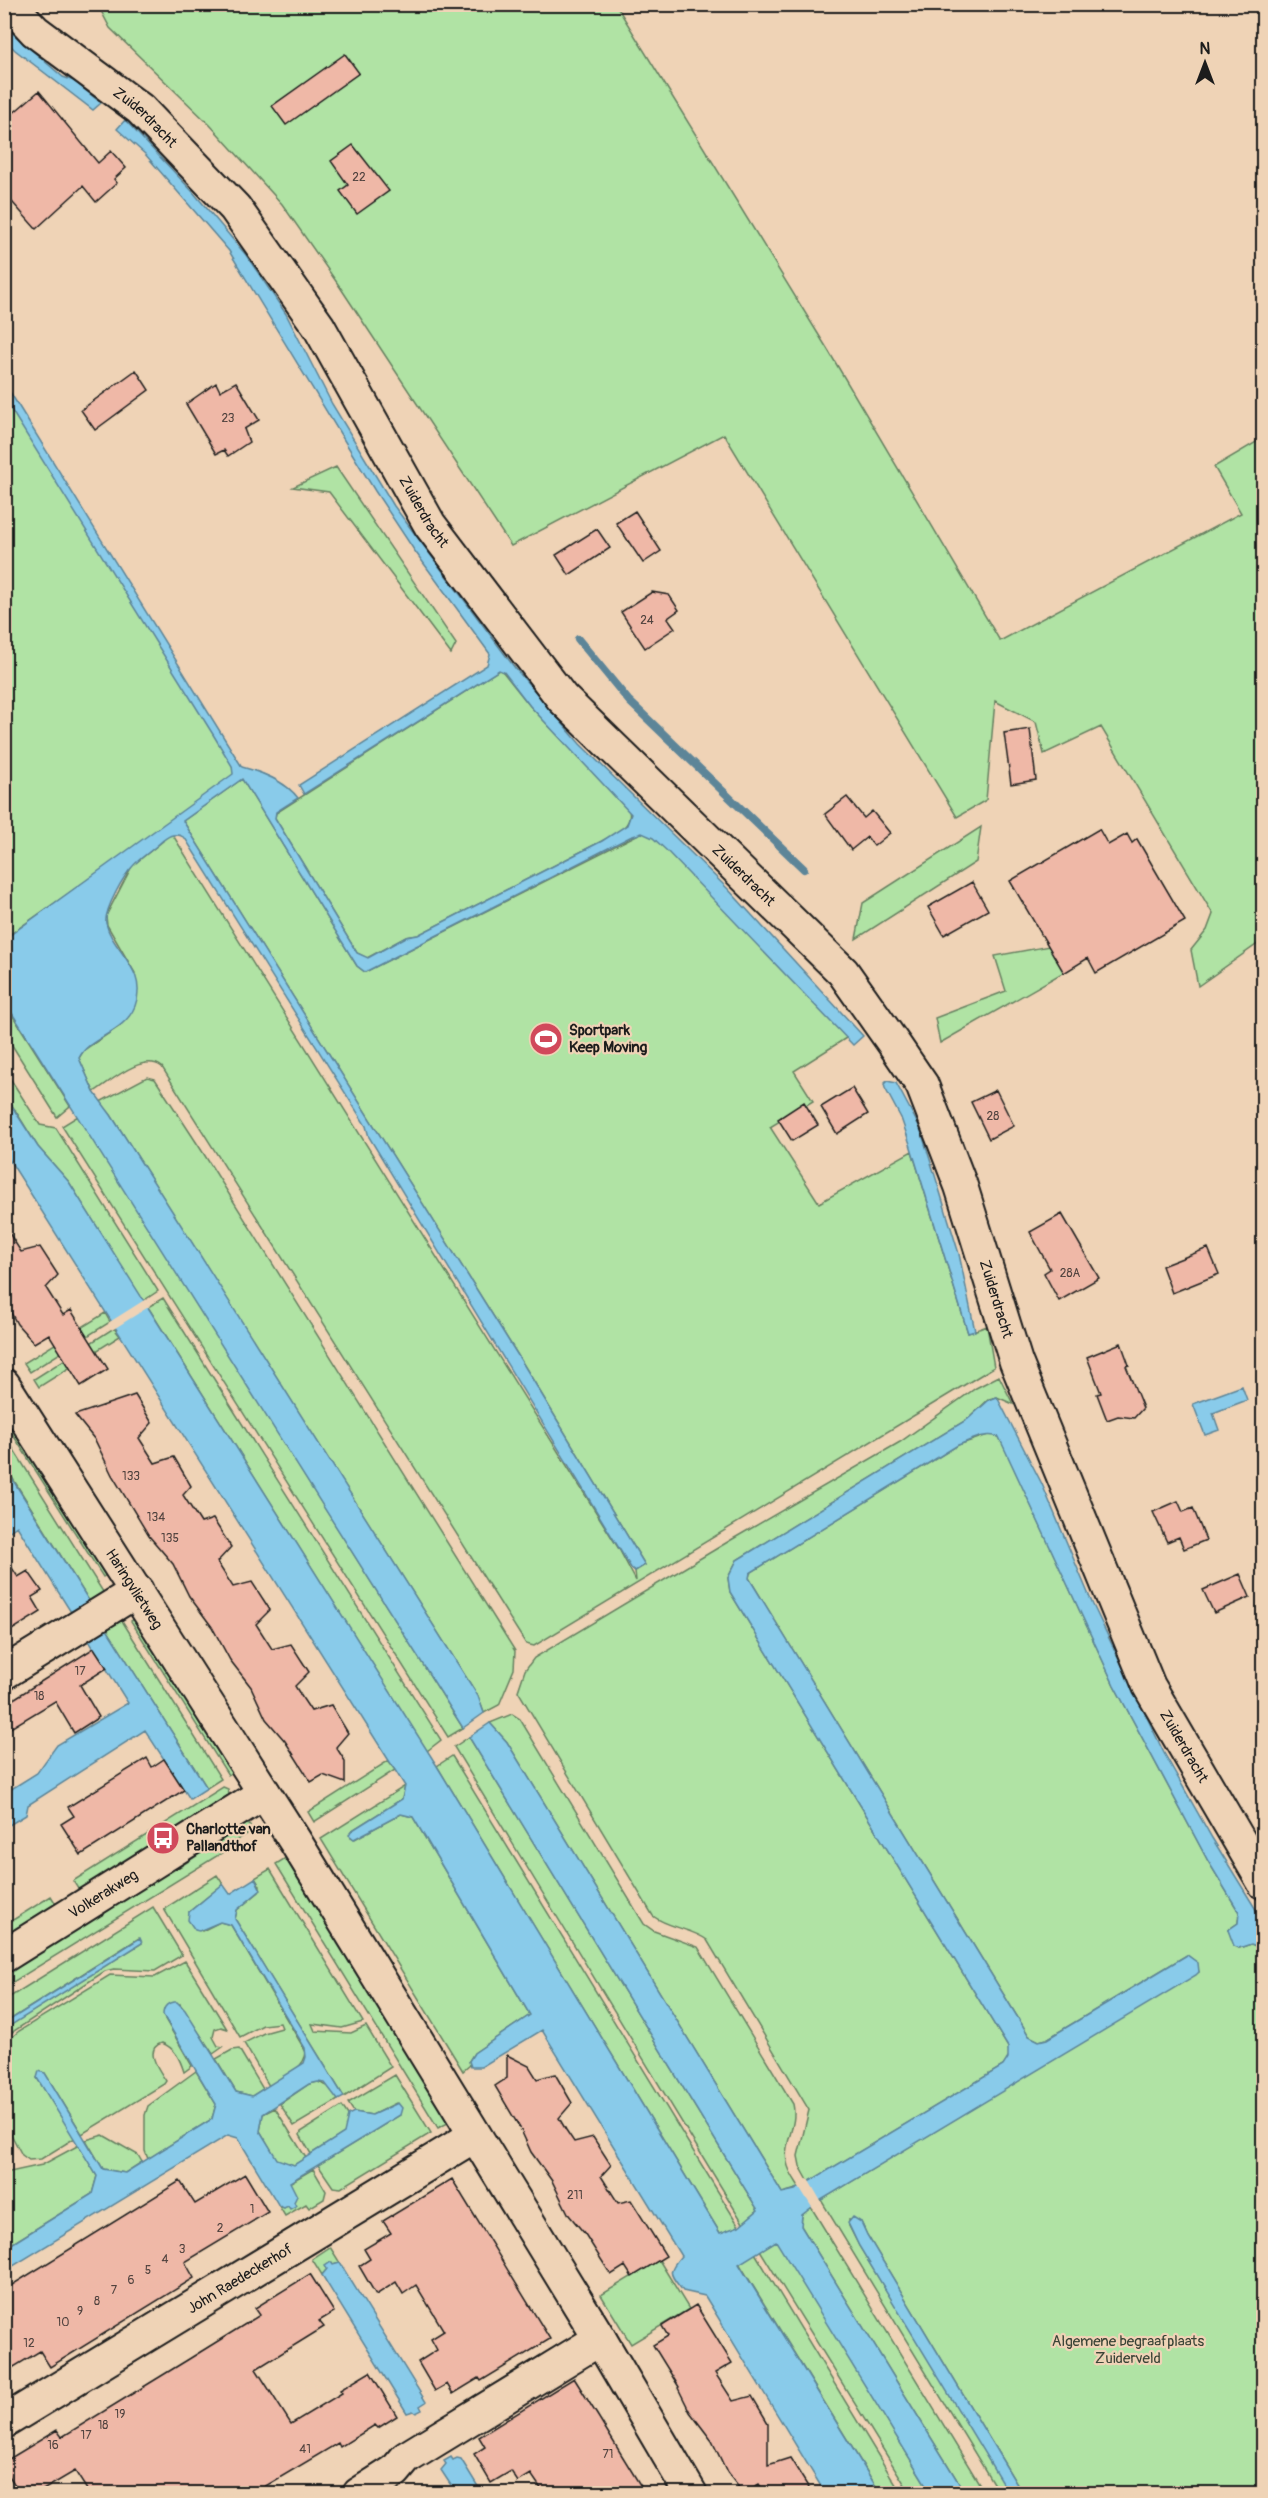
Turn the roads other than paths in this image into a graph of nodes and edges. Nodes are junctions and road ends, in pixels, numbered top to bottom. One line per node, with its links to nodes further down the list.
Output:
1 (10, 4): 6 (street, Zuiderdracht)
2 (6, 1391): 3 (street, Haringvlietweg)
3 (136, 1591): 4 (street); 5 (street, Haringvlietweg)
4 (4, 1673)
5 (264, 1793): 7 (street, Volkerakweg); 8 (street)
6 (1263, 1883)
7 (4, 1956)
8 (474, 2136): 9 (street); 10 (street, John Raedeckerhof)
9 (600, 2339): 11 (street); 12 (street)
10 (4, 2422)
11 (359, 2493)
12 (691, 2493)

